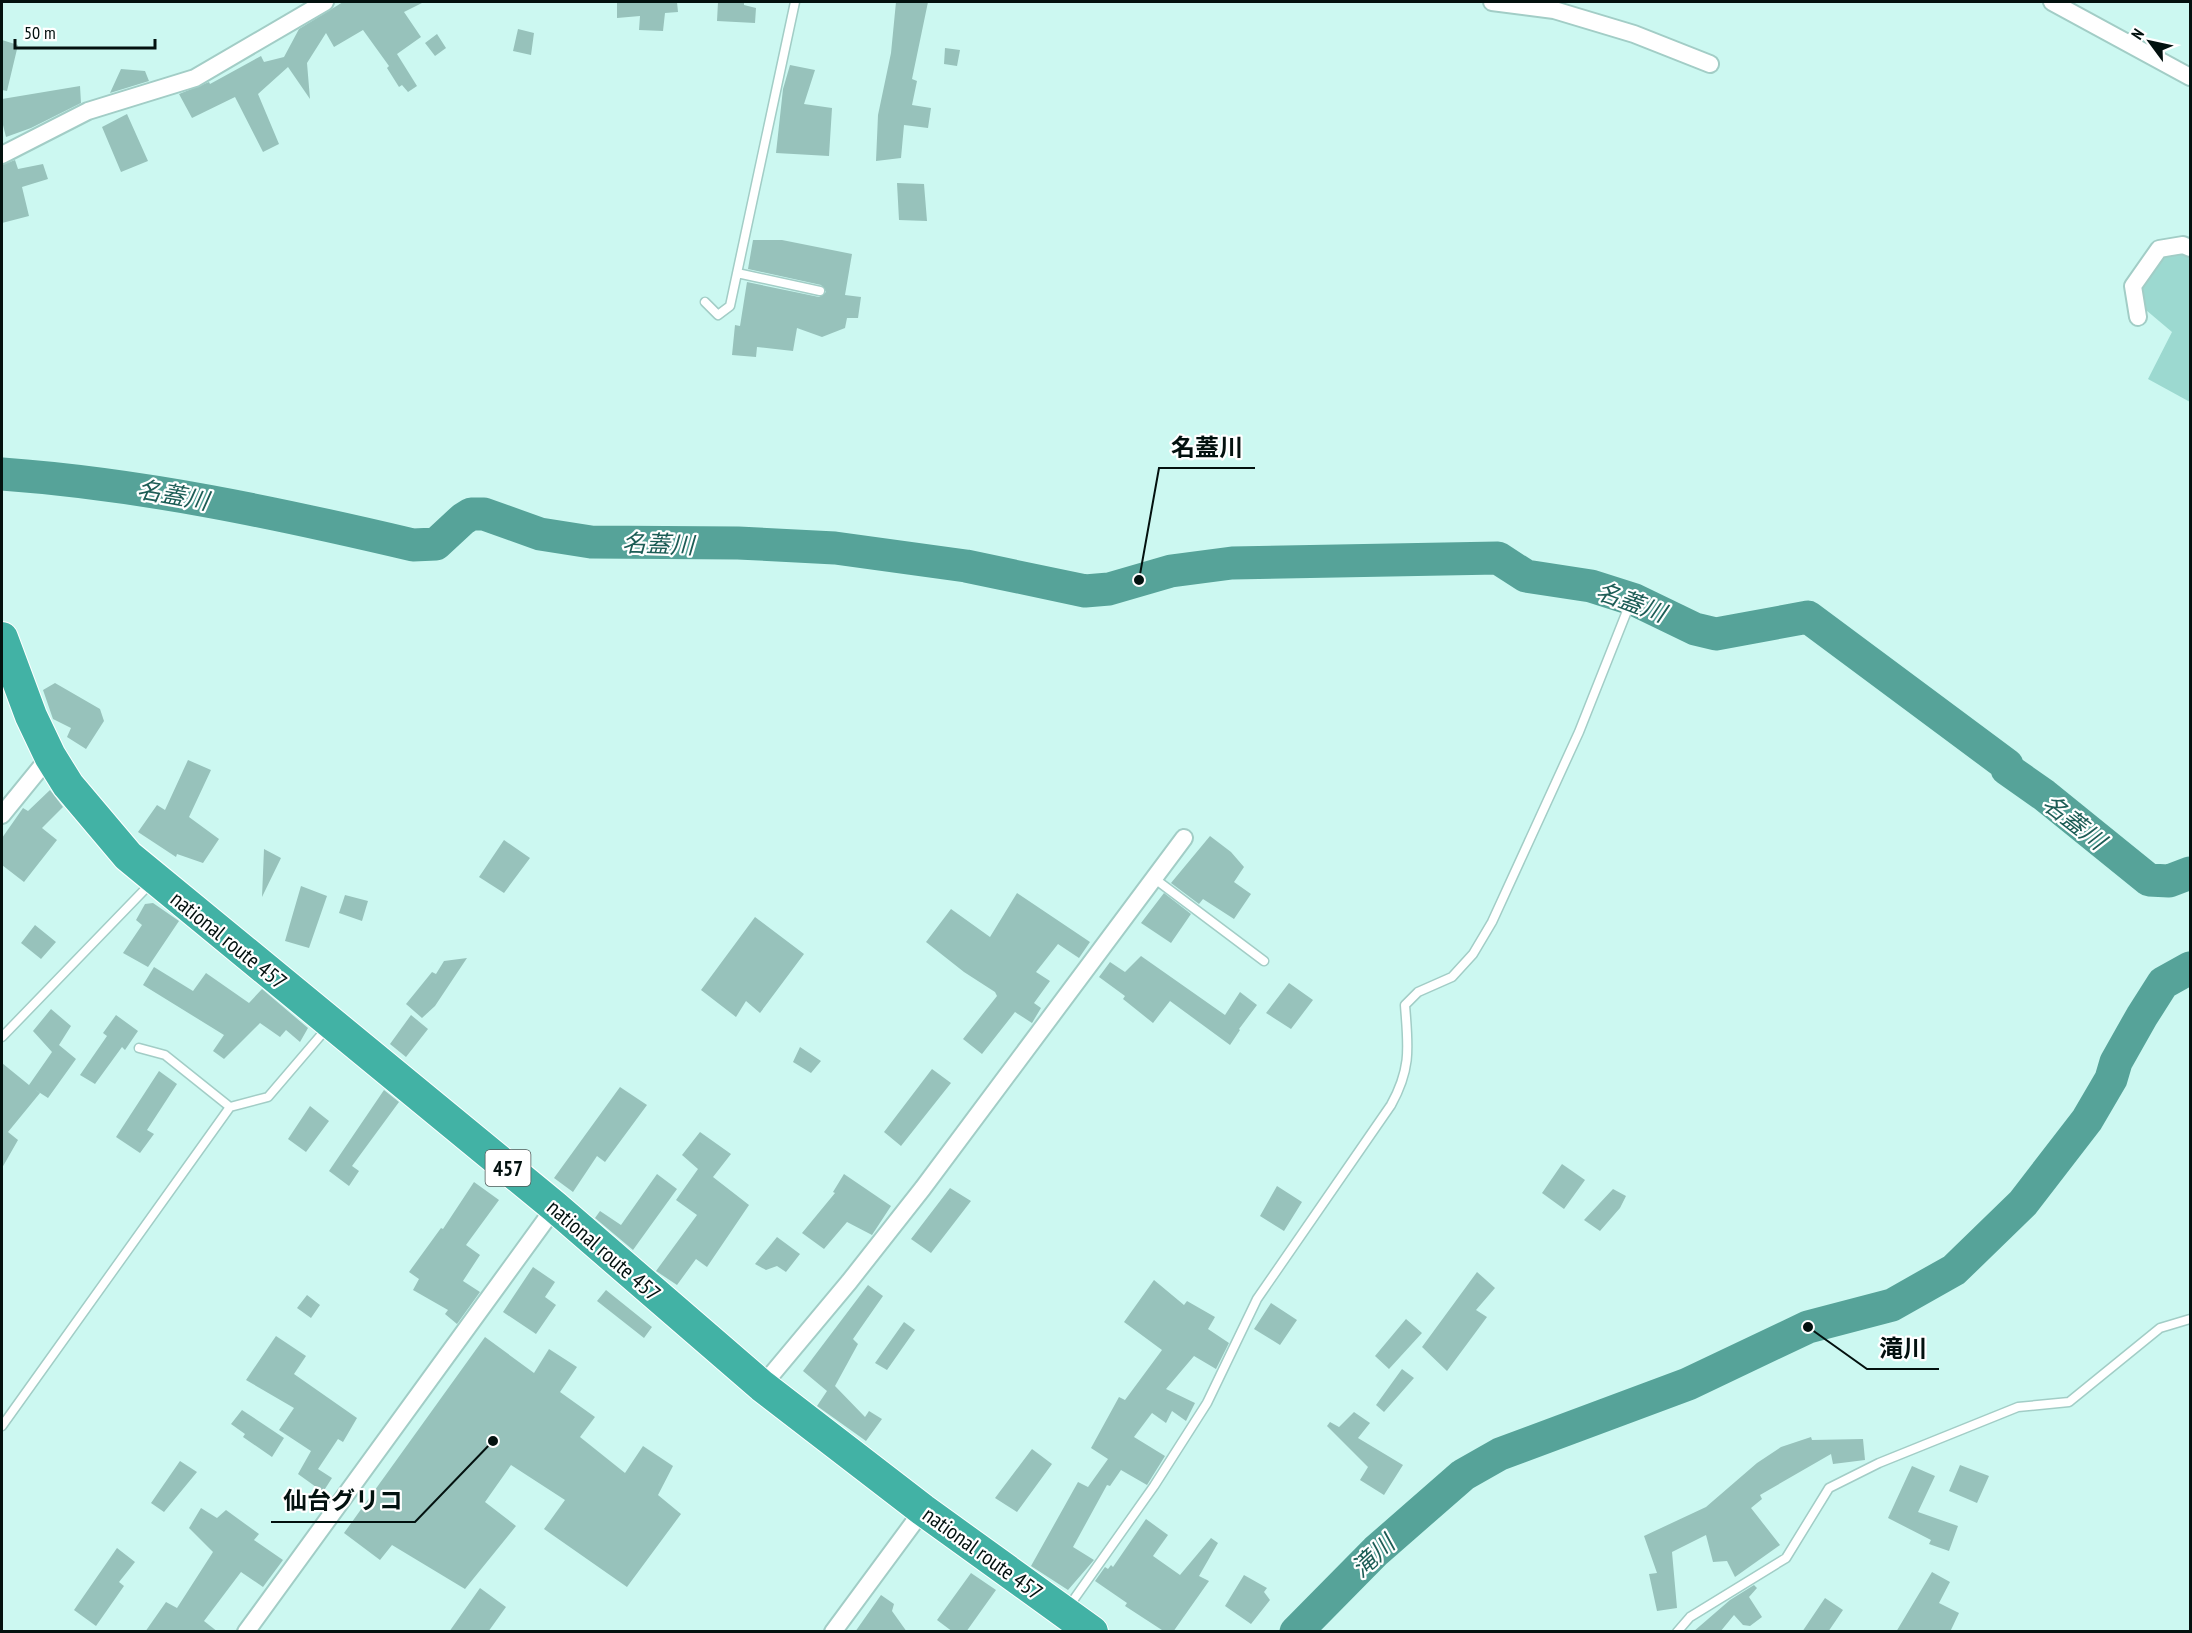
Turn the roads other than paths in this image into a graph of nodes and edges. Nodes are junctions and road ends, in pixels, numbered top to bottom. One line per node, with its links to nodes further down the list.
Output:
1 (325, 2): 7 (street)
2 (795, 2): 9 (lane)
3 (1492, 2): 5 (street)
4 (2052, 2): 6 (street)
5 (1710, 64)
6 (2190, 77)
7 (2, 155)
8 (2190, 248): 12 (street)
9 (736, 273): 10 (lane); 11 (lane)
10 (820, 291)
11 (705, 302)
12 (2138, 317)
13 (1629, 606): 30 (lane)
14 (2, 638): 15 (highway, national route 457 / 457)
15 (50, 756): 16 (street); 18 (highway, national route 457 / 457)
16 (2, 815)
17 (1184, 838): 19 (street)
18 (155, 879): 21 (highway, national route 457 / 457); 22 (lane)
19 (1155, 879): 20 (lane); 27 (street)
20 (1264, 961)
21 (331, 1023): 24 (lane); 25 (highway, national route 457 / 457)
22 (2, 1037)
23 (139, 1048): 24 (lane)
24 (230, 1107): 28 (lane)
25 (555, 1208): 27 (highway, national route 457 / 457); 31 (street)
26 (2190, 1319): 34 (lane)
27 (762, 1386): 29 (highway, national route 457 / 457)
28 (2, 1426)
29 (923, 1510): 30 (highway, national route 457 / 457); 32 (street)
30 (1065, 1612): 33 (highway, national route 457 / 457)
31 (246, 1632)
32 (833, 1632)
33 (1092, 1632)
34 (1677, 1632)

